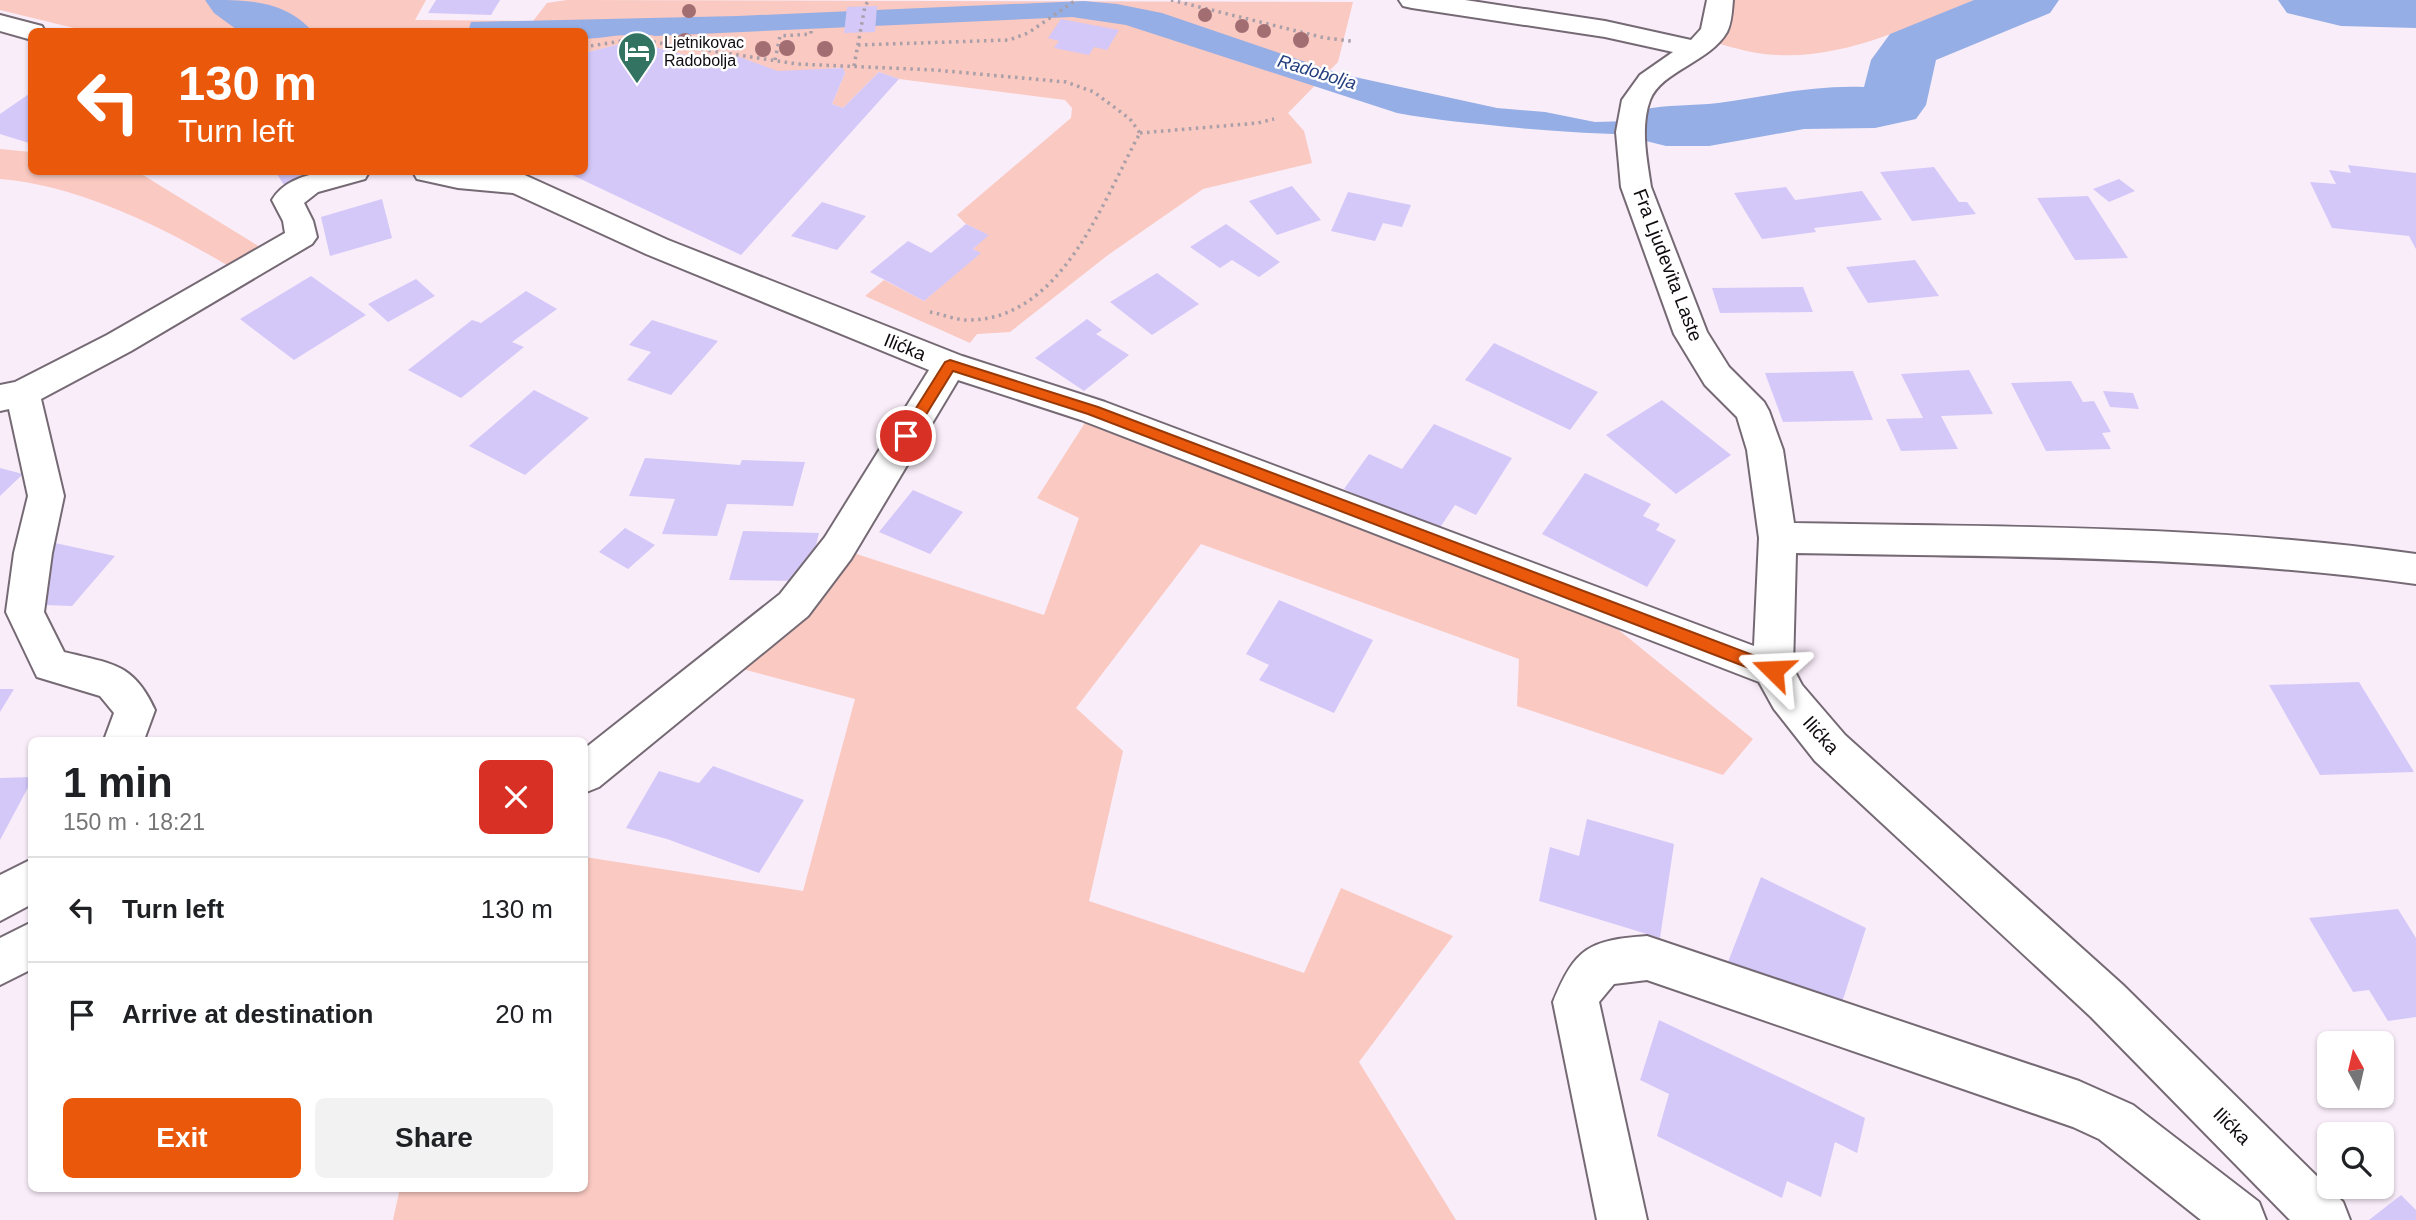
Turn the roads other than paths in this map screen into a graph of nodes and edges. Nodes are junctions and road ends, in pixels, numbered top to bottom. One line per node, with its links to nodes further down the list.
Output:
1 (1412, 0): 5 (street)
2 (1720, 0): 5 (street, Fra Ljudevita Laste)
3 (0, 23): 4 (street)
4 (28, 31)
5 (1696, 49): 11 (street, Fra Ljudevita Laste)
6 (343, 175): 10 (street)
7 (443, 175): 8 (street, Ilićka)
8 (504, 177): 9 (street, Ilićka)
9 (950, 365): 13 (street, Ilićka); 15 (street)
10 (11, 396): 14 (street)
11 (1778, 538): 12 (street); 13 (street, Fra Ljudevita Laste)
12 (2416, 569)
13 (1773, 670): 22 (street, Ilićka)
14 (125, 737)
15 (588, 771)
16 (28, 882): 17 (street)
17 (0, 900)
18 (28, 946): 19 (street)
19 (0, 962)
20 (1622, 1220): 21 (street)
21 (2241, 1220)
22 (2325, 1220)

